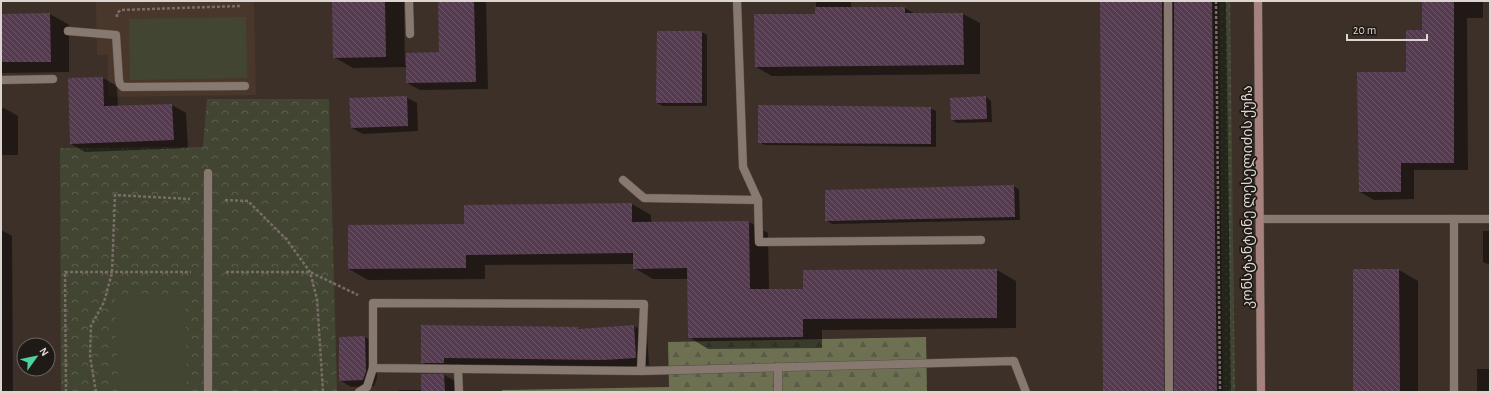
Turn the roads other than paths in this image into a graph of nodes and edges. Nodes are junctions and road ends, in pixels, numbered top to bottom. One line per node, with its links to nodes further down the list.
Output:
1 (410, 1): 6 (street)
2 (737, 1): 12 (street)
3 (1168, 1): 26 (street)
4 (1258, 1): 13 (street, კონსტანტინე ლესელიძის ქუჩა)
5 (68, 31): 9 (street)
6 (410, 34)
7 (53, 79): 8 (street)
8 (1, 80)
9 (245, 86)
10 (208, 173): 21 (street)
11 (623, 180): 12 (street)
12 (758, 200): 16 (street)
13 (1260, 219): 14 (street); 27 (street, კონსტანტინე ლესელიძის ქუჩა)
14 (1454, 219): 15 (street); 28 (street)
15 (1490, 219)
16 (981, 240)
17 (778, 367): 20 (street); 24 (street); 25 (street)
18 (373, 368): 19 (street); 20 (street); 22 (street)
19 (458, 369): 20 (street); 23 (street)
20 (641, 372)
21 (208, 392)
22 (360, 392)
23 (459, 392)
24 (778, 392)
25 (1026, 392)
26 (1169, 392)
27 (1261, 392)
28 (1454, 392)

